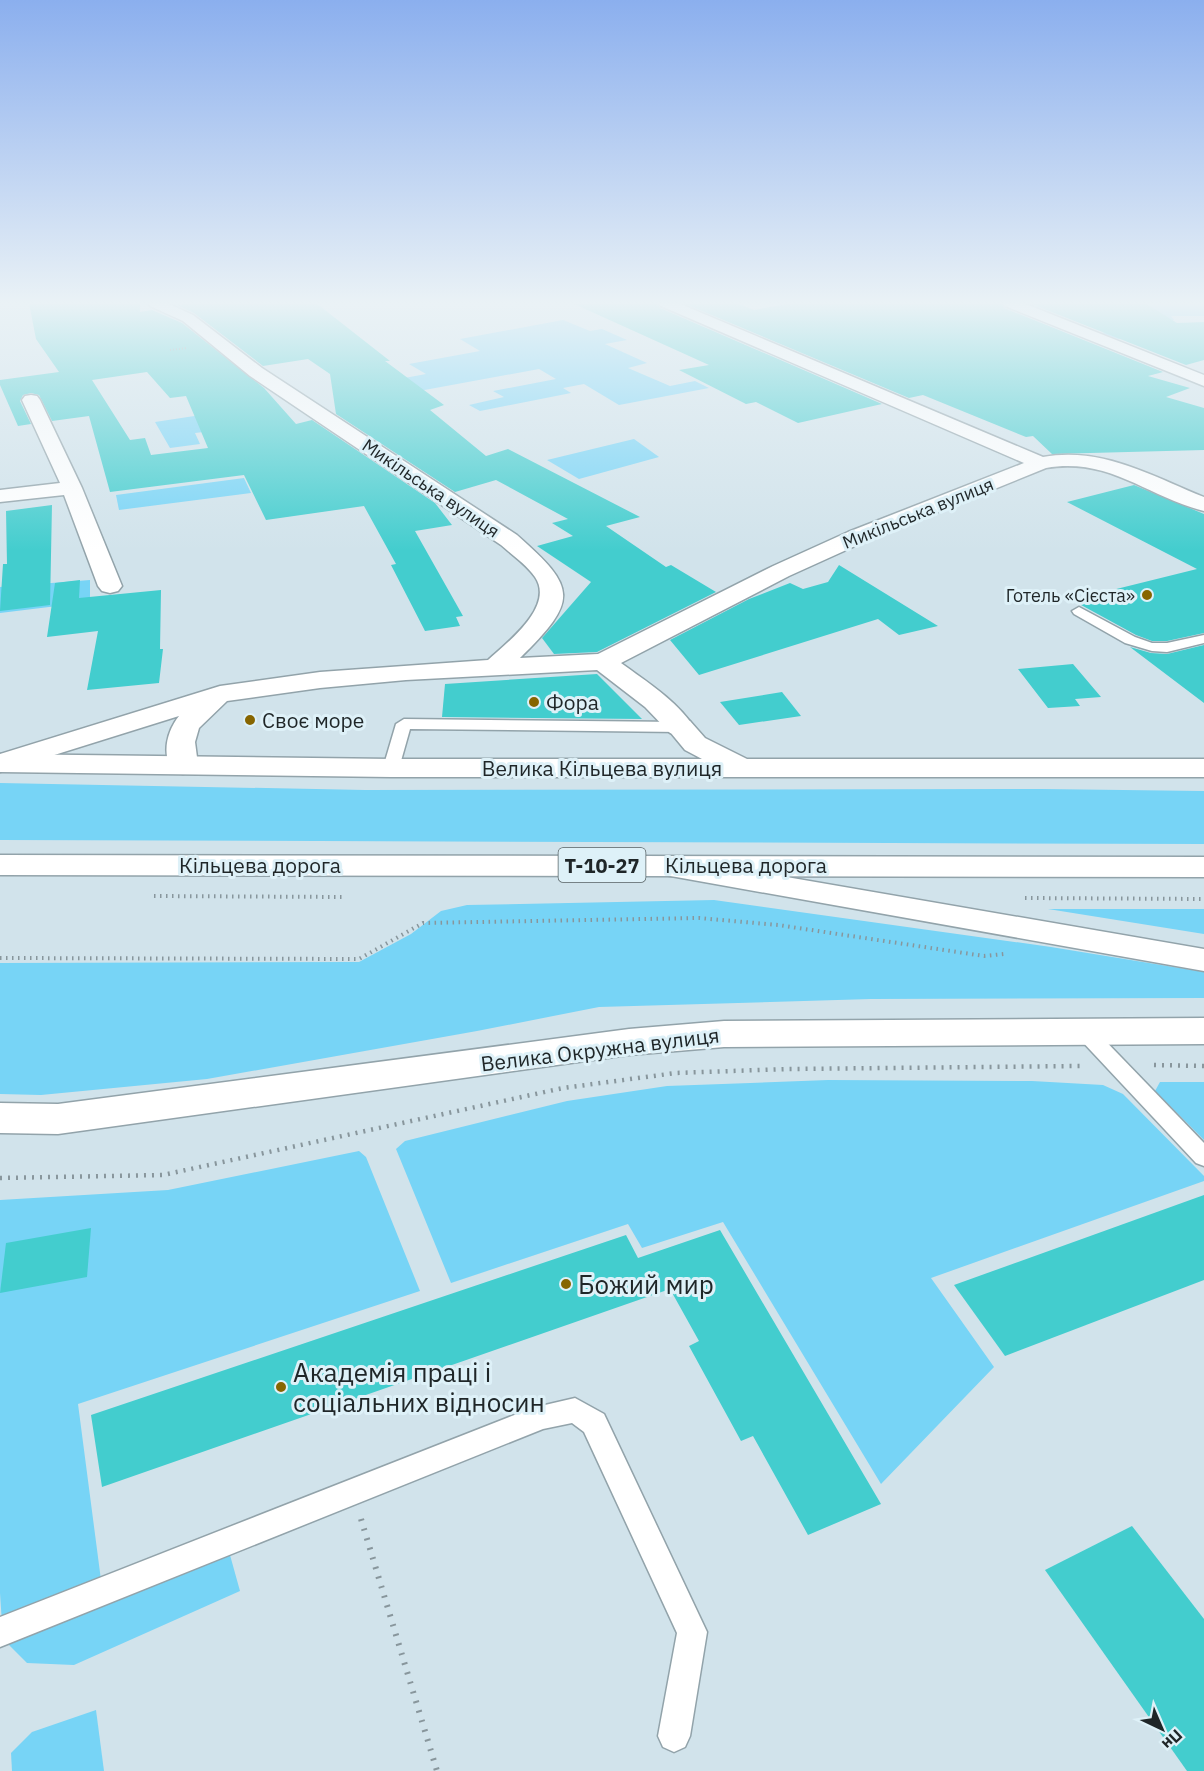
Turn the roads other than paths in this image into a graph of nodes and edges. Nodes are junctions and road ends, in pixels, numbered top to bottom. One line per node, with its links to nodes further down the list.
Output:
1 (276, 386): 12 (main road, Микільська вулиця)
2 (860, 386): 4 (main road)
3 (31, 400): 5 (main road)
4 (1041, 463): 7 (main road, Микільська вулиця); 11 (main road, Микільська вулиця)
5 (72, 488): 6 (main road); 8 (main road)
6 (0, 496)
7 (1204, 506)
8 (110, 586)
9 (1079, 611): 10 (lane)
10 (1204, 639)
11 (603, 662): 12 (main road, Микільська вулиця); 14 (main road)
12 (495, 668): 13 (main road, Микільська вулиця)
13 (220, 694): 15 (main road, Микільська вулиця); 16 (main road)
14 (681, 726): 17 (lane); 18 (main road)
15 (0, 763): 16 (main road, Велика Кільцева вулиця)
16 (183, 765): 17 (main road, Велика Кільцева вулиця)
17 (391, 768): 18 (main road, Велика Кільцева вулиця)
18 (743, 768): 19 (main road, Велика Кільцева вулиця)
19 (1204, 768)
20 (0, 865): 21 (main road, Кільцева дорога / Т-10-27)
21 (657, 865): 22 (main road, Кільцева дорога / Т-10-27); 23 (main road)
22 (1204, 867)
23 (1204, 960)
24 (1204, 1031): 25 (main road, Велика Окружна вулиця)
25 (1085, 1032): 26 (main road, Велика Окружна вулиця); 27 (lane)
26 (0, 1118)
27 (1204, 1158)
28 (0, 1632): 29 (lane)
29 (674, 1736)

